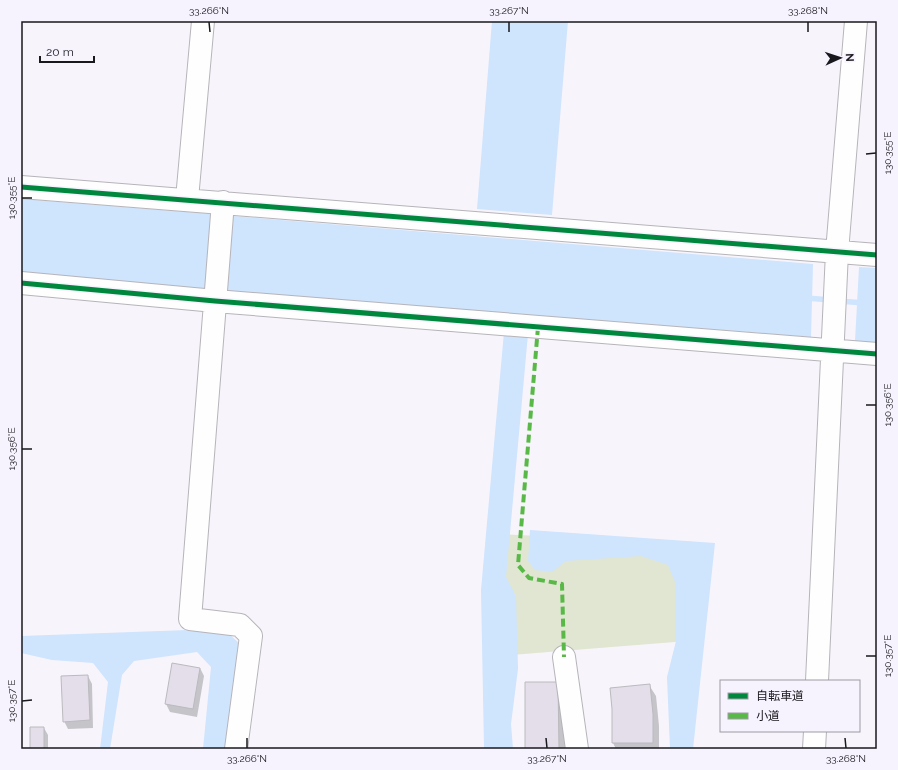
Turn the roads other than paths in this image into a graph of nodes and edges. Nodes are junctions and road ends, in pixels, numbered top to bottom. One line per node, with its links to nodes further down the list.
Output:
1 (203, 21): 4 (street)
2 (856, 21): 6 (street)
3 (21, 187): 4 (street)
4 (187, 199): 5 (street)
5 (223, 202): 6 (street); 9 (street)
6 (837, 252): 7 (street); 10 (street)
7 (877, 255)
8 (21, 283): 9 (street)
9 (215, 302): 10 (street); 15 (street)
10 (832, 350): 11 (street); 13 (street)
11 (877, 354)
12 (564, 657): 16 (street)
13 (817, 680)
14 (815, 732): 17 (street)
15 (236, 749)
16 (577, 749)
17 (814, 749)

